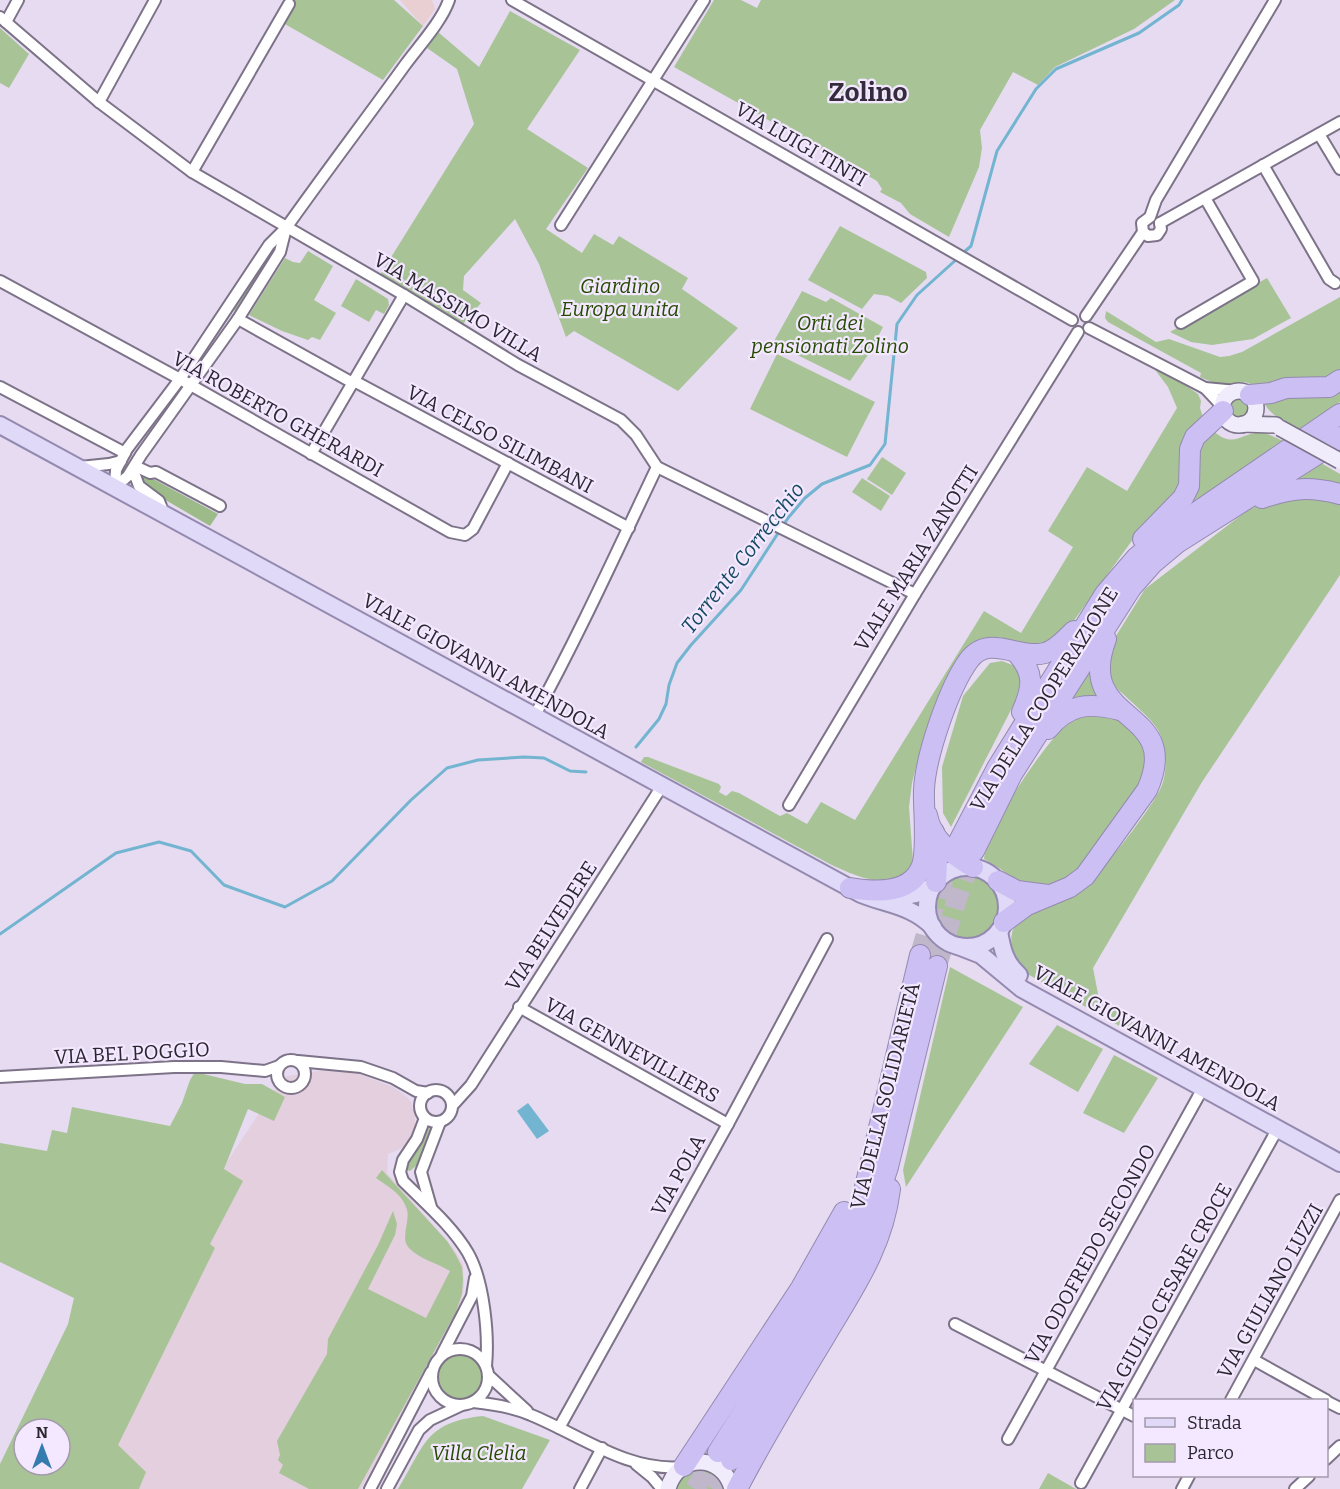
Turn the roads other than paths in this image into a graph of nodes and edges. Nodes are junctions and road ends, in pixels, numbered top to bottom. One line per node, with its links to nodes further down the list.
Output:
1 (18, 0): 8 (street)
2 (155, 0): 10 (street)
3 (449, 0): 19 (street)
4 (512, 0): 9 (street, VIA LUIGI TINTI)
5 (704, 0): 9 (street)
6 (1275, 0): 17 (street)
7 (289, 4): 15 (street)
8 (3, 19): 10 (street, VIA MASSIMO VILLA)
9 (653, 80): 18 (street); 26 (street, VIA LUIGI TINTI)
10 (99, 102): 15 (street, VIA MASSIMO VILLA)
11 (1340, 122): 12 (street)
12 (1319, 134): 13 (street); 14 (street)
13 (1263, 165): 16 (street); 22 (street)
14 (1340, 169)
15 (192, 172): 19 (street, VIA MASSIMO VILLA)
16 (1205, 198): 17 (street); 27 (street)
17 (1155, 220): 20 (street); 20 (street)
18 (561, 225)
19 (286, 228): 23 (street, VIA MASSIMO VILLA); 25 (street); 30 (street)
20 (1143, 232): 24 (street)
21 (0, 281): 30 (street, VIA ROBERTO GHERARDI)
22 (1335, 283)
23 (404, 296): 32 (street); 48 (street, VIA MASSIMO VILLA)
24 (1086, 316): 26 (street); 28 (street)
25 (238, 319): 32 (street, VIA CELSO SILIMBANI); 33 (street)
26 (1072, 320): 29 (street)
27 (1181, 323)
28 (1089, 328): 29 (street); 35 (street)
29 (1078, 332): 58 (street, VIALE MARIA ZANOTTI)
30 (180, 379): 33 (street, VIA ROBERTO GHERARDI); 44 (street)
31 (1340, 380): 36 (highway)
32 (353, 382): 43 (street); 46 (street, VIA CELSO SILIMBANI)
33 (191, 386): 43 (street, VIA ROBERTO GHERARDI); 49 (street)
34 (0, 387): 44 (street)
35 (1205, 388): 36 (street); 37 (street)
36 (1248, 398): 37 (street); 40 (street); 41 (street)
37 (1222, 408): 40 (street); 57 (highway)
38 (1340, 414): 57 (highway, VIA DELLA COOPERAZIONE)
39 (0, 424): 47 (main road, VIALE GIOVANNI AMENDOLA)
40 (1243, 424): 41 (street)
41 (1278, 427): 45 (street, bridge)
42 (1340, 437): 53 (highway, VIA DELLA COOPERAZIONE)
43 (311, 454): 46 (street, VIA ROBERTO GHERARDI)
44 (123, 457): 47 (street); 50 (street)
45 (1340, 461)
46 (508, 463): 55 (street, VIA CELSO SILIMBANI)
47 (78, 467): 50 (main road, VIALE GIOVANNI AMENDOLA)
48 (657, 467): 55 (street); 58 (street)
49 (134, 468): 50 (street); 52 (street); 54 (street)
50 (115, 487): 54 (main road, VIALE GIOVANNI AMENDOLA)
51 (1340, 494): 53 (highway)
52 (220, 506)
53 (1226, 513): 56 (highway, VIA DELLA COOPERAZIONE)
54 (164, 514): 61 (main road, VIALE GIOVANNI AMENDOLA)
55 (629, 528): 61 (street)
56 (1131, 588): 60 (highway); 62 (highway, VIA DELLA COOPERAZIONE)
57 (1106, 592): 59 (highway); 62 (highway, VIA DELLA COOPERAZIONE)
58 (915, 594): 65 (street, VIALE MARIA ZANOTTI)
59 (1016, 652): 62 (highway); 64 (highway)
60 (1119, 710): 62 (highway); 71 (highway)
61 (534, 717): 63 (main road, VIALE GIOVANNI AMENDOLA)
62 (1004, 771): 67 (highway, VIA DELLA COOPERAZIONE)
63 (662, 786): 70 (main road, VIALE GIOVANNI AMENDOLA); 77 (street, VIA BELVEDERE)
64 (924, 803): 66 (highway); 70 (highway)
65 (789, 805)
66 (934, 832): 67 (highway); 69 (highway)
67 (969, 854): 68 (main road); 69 (main road)
68 (998, 881): 71 (highway); 74 (main road)
69 (934, 884): 72 (main road); 73 (main road)
70 (850, 888): 72 (main road, VIALE GIOVANNI AMENDOLA)
71 (1048, 895): 74 (highway)
72 (874, 900): 73 (main road, VIALE GIOVANNI AMENDOLA)
73 (933, 927): 76 (main road)
74 (1001, 927): 76 (main road); 98 (main road, VIALE GIOVANNI AMENDOLA)
75 (827, 939): 96 (street, VIA POLA)
76 (958, 946): 87 (main road, VIALE GIOVANNI AMENDOLA)
77 (519, 1007): 85 (street, VIA BELVEDERE); 96 (street, VIA GENNEVILLIERS)
78 (298, 1061): 79 (street, VIA BEL POGGIO); 80 (street, VIA BEL POGGIO); 83 (street)
79 (320, 1064): 83 (street); 86 (street, VIA BEL POGGIO)
80 (279, 1066): 81 (street, VIA BEL POGGIO); 84 (street)
81 (265, 1071): 82 (street, VIA BEL POGGIO); 84 (street)
82 (0, 1077)
83 (304, 1081): 84 (street)
84 (279, 1082)
85 (471, 1085): 89 (street); 91 (street, VIA BELVEDERE)
86 (409, 1087): 88 (street, VIA BEL POGGIO); 90 (street, VIA BEL POGGIO)
87 (1203, 1088): 97 (main road, VIALE GIOVANNI AMENDOLA); 109 (street, VIA ODOFREDO SECONDO)
88 (428, 1093): 89 (street, VIA BEL POGGIO); 90 (street)
89 (445, 1093): 91 (street)
90 (421, 1103): 93 (street, VIA BEL POGGIO)
91 (452, 1106): 94 (street)
92 (882, 1112): 95 (highway, VIA DELLA SOLIDARIETÀ); 95 (highway, VIA DELLA SOLIDARIETÀ); 123 (highway)
93 (425, 1118): 94 (street); 101 (street)
94 (440, 1122): 100 (street)
95 (899, 1122): 131 (highway)
96 (728, 1124): 117 (street, VIA POLA)
97 (1278, 1128): 99 (main road, VIALE GIOVANNI AMENDOLA); 114 (street, VIA GIULIO CESARE CROCE)
98 (1340, 1151)
99 (1340, 1163)
100 (421, 1172): 101 (street); 103 (street)
101 (401, 1177): 103 (street)
102 (1340, 1200): 107 (street, VIA GIULIANO LUZZI)
103 (433, 1212): 104 (street)
104 (475, 1272): 106 (street); 110 (street)
105 (955, 1324): 109 (street)
106 (441, 1356): 108 (street); 110 (street)
107 (1254, 1360): 111 (street, VIA GIULIANO LUZZI); 112 (street)
108 (434, 1366): 113 (street); 126 (street)
109 (1046, 1369): 114 (street); 118 (street, VIA ODOFREDO SECONDO)
110 (487, 1370): 113 (street); 115 (street)
111 (1232, 1399)
112 (1322, 1399)
113 (468, 1403): 115 (street); 127 (street)
114 (1122, 1409): 116 (street); 125 (street, VIA GIULIO CESARE CROCE)
115 (529, 1414): 117 (street)
116 (1133, 1415)
117 (559, 1428): 120 (street)
118 (1008, 1439)
119 (1340, 1446): 121 (street)
120 (602, 1448): 122 (street); 128 (street)
121 (1328, 1457)
122 (633, 1462): 123 (street); 129 (street)
123 (683, 1466): 130 (street); 131 (street)
124 (1308, 1477): 132 (street)
125 (1081, 1483)
126 (370, 1489)
127 (387, 1489)
128 (580, 1489)
129 (662, 1489)
130 (668, 1489)
131 (735, 1489)
132 (1295, 1489)

